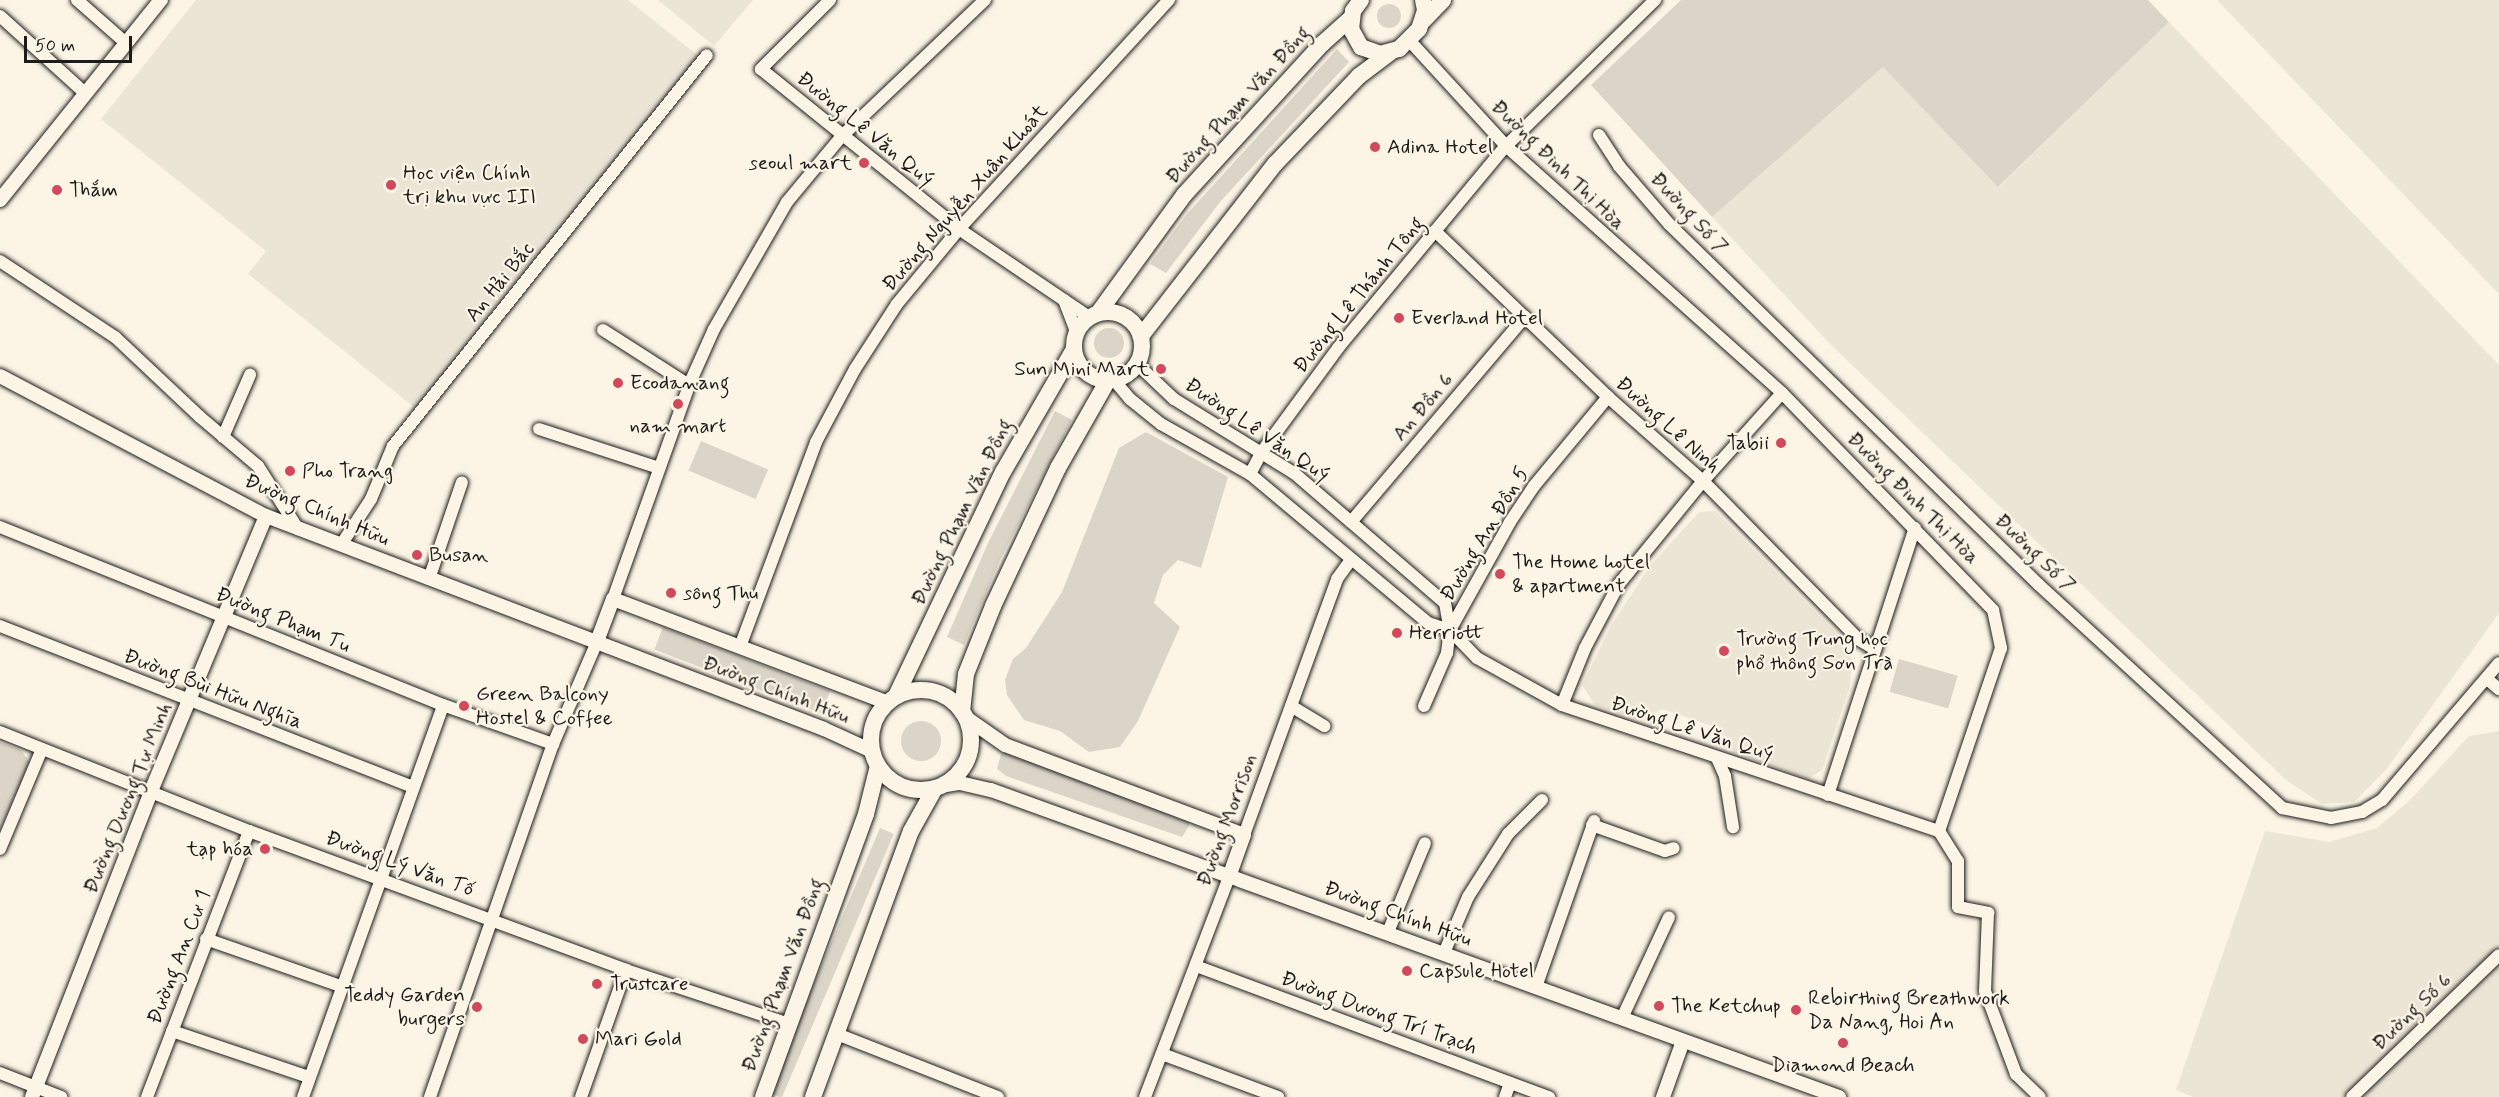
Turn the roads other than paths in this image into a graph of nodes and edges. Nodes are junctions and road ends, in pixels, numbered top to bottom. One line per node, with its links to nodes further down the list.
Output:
1 (77, 0): 14 (street)
2 (161, 0): 14 (street)
3 (830, 0): 19 (street, Đường Lê Văn Quý)
4 (985, 0): 19 (street)
5 (1169, 0): 22 (street, Đường Nguyễn Xuân Khoát)
6 (1361, 0): 11 (main road, Đường Phạm Văn Đồng)
7 (1423, 0): 12 (main road)
8 (1443, 0): 12 (main road)
9 (1655, 0): 20 (street, Đường Lê Thánh Tông)
10 (0, 16): 17 (street)
11 (1350, 19): 15 (main road); 26 (main road, Đường Phạm Văn Đồng)
12 (1424, 21): 13 (main road)
13 (1409, 40): 15 (main road); 20 (street, Đường Đinh Thị Hòa)
14 (126, 43): 17 (street)
15 (1390, 53): 30 (main road)
16 (708, 55): 51 (street, An Hải Bắc)
17 (85, 93): 21 (street)
18 (1599, 135): 62 (street, Đường Số 7)
19 (841, 137): 22 (street, Đường Lê Văn Quý); 36 (street)
20 (1506, 146): 23 (street, Đường Lê Thánh Tông); 37 (street, Đường Đinh Thị Hòa)
21 (0, 200)
22 (959, 229): 25 (street, Đường Lê Văn Quý); 59 (street, Đường Nguyễn Xuân Khoát)
23 (1435, 231): 27 (street, Đường Lê Ninh); 41 (street, Đường Lê Thánh Tông)
24 (0, 261): 40 (street)
25 (1064, 299): 26 (street, Đường Lê Văn Quý); 29 (street)
26 (1094, 314): 29 (main road); 30 (main road)
27 (1525, 317): 38 (street, Đường Lê Ninh); 47 (street, An Đồn 6)
28 (603, 330): 36 (street)
29 (1076, 332): 31 (main road)
30 (1141, 336): 32 (main road)
31 (1073, 351): 35 (main road); 64 (main road, Đường Phạm Văn Đồng)
32 (1137, 364): 35 (main road); 41 (street, Đường Lê Văn Quý)
33 (250, 375): 40 (street)
34 (0, 376): 46 (street, Đường Chính Hữu)
35 (1111, 380): 43 (street, Đường Lê Văn Quý); 70 (main road)
36 (689, 385): 42 (street)
37 (1782, 393): 44 (street); 49 (street, Đường Đinh Thị Hòa)
38 (1608, 397): 44 (street, Đường Lê Ninh); 57 (street, Đường An Đồn 5)
39 (539, 429): 42 (street)
40 (223, 437): 50 (street)
41 (1261, 453): 43 (street, Đường Lê Thánh Tông); 47 (street, Đường Lê Văn Quý)
42 (659, 468): 54 (street)
43 (1250, 474): 52 (street, Đường Lê Văn Quý)
44 (1703, 481): 60 (street, Đường Lê Ninh); 67 (street)
45 (462, 482): 53 (street)
46 (266, 516): 50 (street, Đường Chính Hữu); 55 (street, Đường Dương Tự Minh)
47 (1351, 522): 57 (street, Đường Lê Văn Quý)
48 (0, 527): 55 (street, Đường Phạm Tu)
49 (1915, 528): 60 (street); 84 (street, Đường Đinh Thị Hòa)
50 (298, 529): 51 (street, Đường Chính Hữu)
51 (341, 545): 53 (street, Đường Chính Hữu)
52 (1351, 560): 57 (street, Đường Lê Văn Quý); 68 (street, Đường Morrison)
53 (429, 579): 58 (street, Đường Chính Hữu)
54 (614, 599): 58 (street); 59 (street, Đường Chính Hữu)
55 (224, 617): 65 (street, Đường Dương Tự Minh); 66 (street, Đường Phạm Tu)
56 (0, 626): 65 (street, Đường Bùi Hữu Nghĩa)
57 (1450, 630): 67 (street, Đường Lê Văn Quý); 69 (street, Đường An Đồn 5)
58 (596, 644): 73 (street); 75 (street, Đường Chính Hữu)
59 (741, 644): 64 (street, Đường Chính Hữu)
60 (1873, 648): 80 (street)
61 (2499, 663): 62 (street, Đường Số 7)
62 (2487, 679): 63 (street)
63 (2499, 689)
64 (892, 700): 70 (main road); 75 (main road)
65 (189, 701): 77 (street, Đường Bùi Hữu Nghĩa); 79 (street, Đường Dương Tự Minh)
66 (443, 705): 73 (street, Đường Phạm Tu); 77 (street)
67 (1562, 705): 76 (street, Đường Lê Văn Quý)
68 (1291, 706): 71 (street); 85 (street, Đường Morrison)
69 (1424, 706)
70 (963, 715): 78 (main road); 85 (street)
71 (1324, 726)
72 (0, 732): 74 (street, Đường Lý Văn Tố)
73 (553, 744): 92 (street)
74 (42, 748): 79 (street, Đường Lý Văn Tố); 88 (street)
75 (875, 758): 78 (main road); 102 (main road, Đường Phạm Văn Đồng)
76 (1717, 758): 80 (street, Đường Lê Văn Quý); 82 (street)
77 (413, 787): 90 (street)
78 (937, 787): 89 (street, Đường Chính Hữu); 104 (main road)
79 (151, 791): 83 (street, Đường Lý Văn Tố); 110 (street, Đường Dương Tự Minh)
80 (1828, 795): 84 (street, Đường Lê Văn Quý)
81 (1542, 800): 95 (street)
82 (1733, 827)
83 (249, 831): 90 (street, Đường Lý Văn Tố); 94 (street, Đường An Cư 1)
84 (1939, 831): 125 (street)
85 (1244, 835): 89 (street, Đường Morrison)
86 (1425, 843): 93 (street)
87 (1674, 848): 100 (street)
88 (0, 849)
89 (1230, 874): 93 (street, Đường Chính Hữu); 97 (street, Đường Morrison)
90 (381, 877): 92 (street, Đường Lý Văn Tố); 99 (street)
91 (1670, 917): 101 (street)
92 (495, 919): 98 (street, Đường Lý Văn Tố); 115 (street)
93 (1388, 932): 95 (street, Đường Chính Hữu)
94 (206, 939): 99 (street); 103 (street, Đường An Cư 1)
95 (1444, 953): 100 (street, Đường Chính Hữu)
96 (2499, 955): 126 (street, Đường Số 6)
97 (1196, 966): 106 (street, Đường Morrison); 109 (street, Đường Dương Trí Trạch)
98 (626, 970): 102 (street, Đường Lý Văn Tố); 116 (street)
99 (340, 986): 108 (street)
100 (1536, 987): 101 (street, Đường Chính Hữu)
101 (1622, 1018): 105 (street, Đường Chính Hữu)
102 (789, 1024): 117 (main road, Đường Phạm Văn Đồng)
103 (172, 1031): 108 (street); 113 (street, Đường An Cư 1)
104 (837, 1034): 111 (street); 118 (main road)
105 (1683, 1041): 123 (street); 124 (street, Đường Chính Hữu)
106 (1162, 1054): 119 (street, Đường Morrison); 120 (street)
107 (0, 1073): 110 (street)
108 (309, 1077): 114 (street)
109 (1510, 1083): 121 (street); 122 (street, Đường Dương Trí Trạch)
110 (34, 1092): 112 (street)
111 (994, 1096)
112 (61, 1097)
113 (147, 1097)
114 (303, 1097)
115 (430, 1097)
116 (580, 1097)
117 (763, 1097)
118 (813, 1097)
119 (1145, 1097)
120 (1278, 1097)
121 (1505, 1097)
122 (1549, 1097)
123 (1663, 1097)
124 (1839, 1097)
125 (2040, 1097)
126 (2352, 1097)

